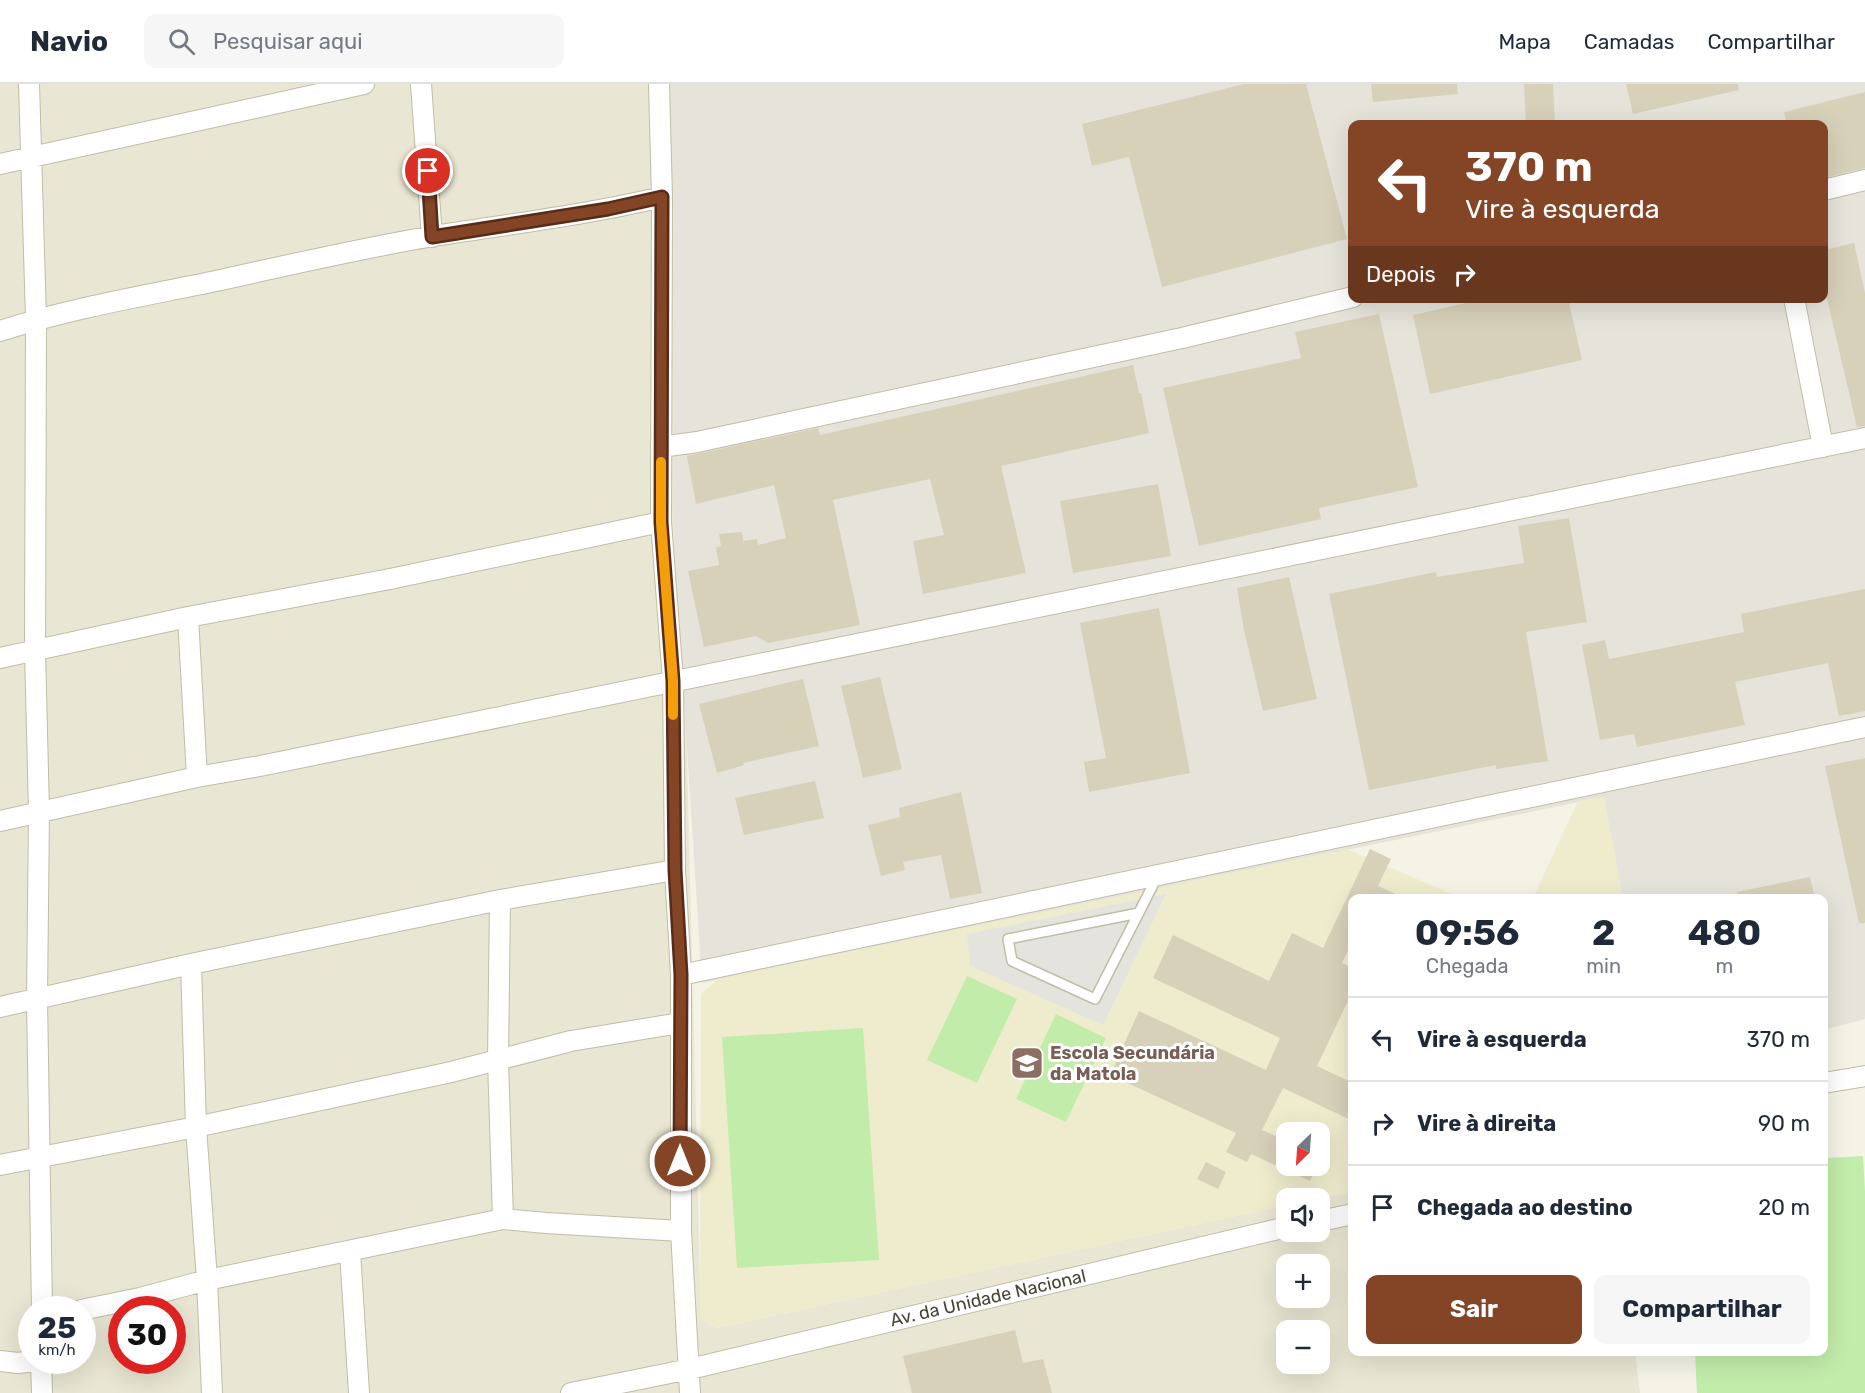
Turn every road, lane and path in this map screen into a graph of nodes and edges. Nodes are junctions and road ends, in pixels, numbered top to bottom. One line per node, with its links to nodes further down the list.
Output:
1 (29, 84): 5 (street)
2 (364, 84): 5 (street)
3 (421, 84): 10 (street)
4 (659, 84): 9 (street)
5 (32, 156): 6 (street); 13 (street)
6 (0, 164)
7 (1865, 180): 8 (street)
8 (1828, 189)
9 (662, 197): 10 (street); 16 (street)
10 (432, 237): 13 (street)
11 (1348, 298): 16 (street)
12 (1795, 303): 17 (street)
13 (36, 319): 14 (street); 20 (street)
14 (0, 331)
15 (1865, 438): 17 (street)
16 (661, 447): 18 (street)
17 (1823, 447): 22 (street)
18 (661, 522): 19 (street); 22 (street)
19 (188, 617): 20 (street); 24 (street)
20 (35, 651): 21 (street); 25 (street)
21 (0, 658)
22 (673, 681): 24 (street); 27 (street)
23 (1865, 727): 28 (street)
24 (197, 777): 25 (street)
25 (39, 812): 26 (street); 33 (street)
26 (0, 821)
27 (675, 870): 29 (street); 32 (street)
28 (1159, 875): 30 (lane); 32 (street)
29 (500, 900): 31 (street); 36 (street)
30 (1139, 913): 30 (lane)
31 (191, 964): 33 (street); 39 (street)
32 (681, 975): 35 (street)
33 (37, 998): 34 (street); 40 (street)
34 (0, 1007)
35 (680, 1023): 36 (street); 46 (street)
36 (498, 1060): 39 (street); 43 (street)
37 (1865, 1076): 38 (street)
38 (1828, 1082)
39 (196, 1127): 40 (street); 48 (street)
40 (40, 1157): 41 (street); 49 (street)
41 (0, 1165)
42 (1348, 1215): 44 (street)
43 (503, 1218): 46 (street); 47 (street)
44 (1330, 1219)
45 (1276, 1230): 53 (street, Av. da Unidade Nacional)
46 (681, 1231): 53 (street)
47 (350, 1252): 48 (street); 57 (street)
48 (207, 1280): 50 (street); 56 (street)
49 (42, 1296)
50 (96, 1307)
51 (0, 1361): 52 (street)
52 (18, 1363)
53 (690, 1369): 58 (street, Av. da Unidade Nacional); 59 (street)
54 (41, 1374): 55 (street)
55 (42, 1393)
56 (212, 1393)
57 (359, 1393)
58 (571, 1393)
59 (690, 1393)

